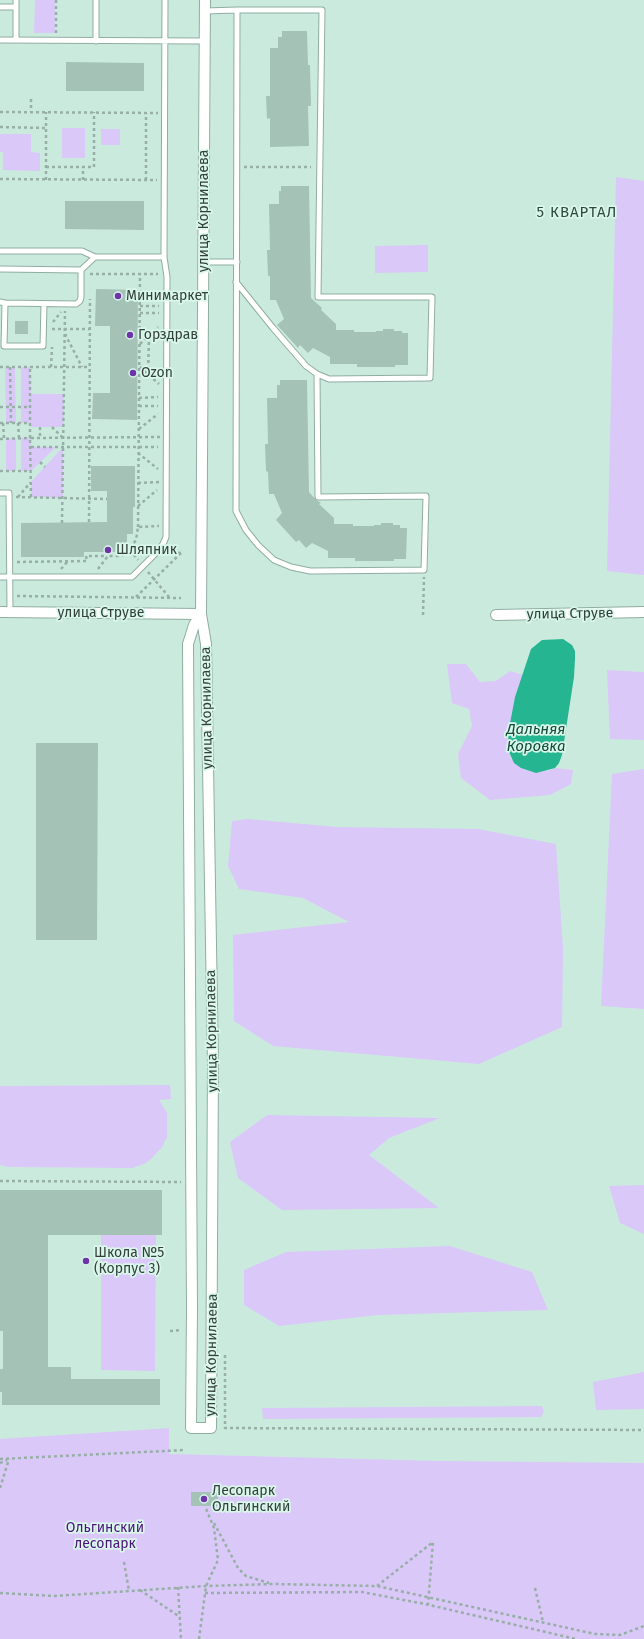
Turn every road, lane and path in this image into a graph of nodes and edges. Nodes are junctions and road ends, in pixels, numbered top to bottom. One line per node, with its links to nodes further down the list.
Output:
1 (16, 0): 7 (lane)
2 (56, 0): 12 (path)
3 (96, 0): 13 (lane)
4 (165, 0): 14 (lane)
5 (205, 0): 9 (street, улица Корнилаева)
6 (0, 7): 7 (lane)
7 (16, 7): 11 (lane)
8 (237, 10): 9 (lane); 27 (lane); 28 (lane)
9 (205, 11): 15 (street, улица Корнилаева)
10 (0, 40): 11 (lane)
11 (16, 40): 12 (lane)
12 (56, 41): 13 (lane)
13 (96, 41): 14 (lane)
14 (165, 41): 15 (lane); 22 (lane)
15 (204, 41): 37 (street, улица Корнилаева)
16 (30, 99): 18 (path)
17 (0, 112): 18 (path)
18 (31, 112): 19 (path)
19 (46, 112): 20 (path); 24 (path)
20 (94, 112): 21 (path); 26 (path)
21 (146, 112): 22 (path); 32 (path)
22 (164, 113): 33 (lane)
23 (0, 128): 24 (path)
24 (46, 128): 25 (path)
25 (46, 167): 26 (path); 30 (path)
26 (83, 167): 31 (path)
27 (237, 167): 28 (path); 38 (lane)
28 (320, 167): 72 (lane)
29 (0, 179): 30 (path)
30 (46, 180): 31 (path)
31 (83, 180): 32 (path)
32 (146, 180): 33 (path)
33 (164, 180): 35 (lane)
34 (0, 251): 36 (lane)
35 (164, 257): 36 (lane); 43 (lane)
36 (93, 259): 40 (lane); 41 (path)
37 (203, 262): 38 (lane); 134 (street, улица Корнилаева)
38 (237, 262): 45 (lane)
39 (0, 270): 40 (lane)
40 (81, 270): 48 (lane)
41 (90, 274): 42 (path); 44 (path)
42 (140, 274): 43 (path); 49 (path)
43 (166, 274): 50 (lane)
44 (90, 281)
45 (236, 282): 72 (lane); 125 (lane)
46 (90, 295): 54 (path)
47 (2, 303): 48 (lane); 48 (lane)
48 (44, 304)
49 (140, 306): 50 (path); 55 (path)
50 (167, 306): 56 (lane)
51 (65, 310): 52 (path); 58 (path); 58 (path)
52 (72, 310)
53 (84, 310): 54 (path)
54 (90, 310): 59 (path)
55 (140, 313): 56 (path); 63 (path)
56 (167, 313): 57 (lane)
57 (167, 320): 61 (path); 74 (lane)
58 (65, 329): 59 (path); 60 (path)
59 (90, 329): 70 (path)
60 (65, 333): 68 (path); 69 (path)
61 (148, 336): 63 (path); 73 (path)
62 (52, 344): 67 (path)
63 (139, 345): 71 (path)
64 (0, 367): 65 (path)
65 (10, 367): 66 (path); 79 (path)
66 (30, 367): 67 (path); 80 (path)
67 (51, 367): 68 (path)
68 (64, 367): 69 (path); 95 (path)
69 (82, 367): 70 (path)
70 (90, 367): 96 (path)
71 (139, 367): 73 (path); 76 (path)
72 (317, 374): 125 (lane)
73 (148, 375): 74 (path)
74 (166, 390): 75 (lane)
75 (166, 397): 76 (path); 81 (lane)
76 (139, 398): 77 (path)
77 (139, 406): 81 (path); 88 (path)
78 (0, 407): 79 (path)
79 (11, 407): 80 (path); 83 (path)
80 (30, 407): 85 (path)
81 (166, 407): 88 (path); 90 (lane)
82 (2, 423): 83 (path); 91 (path)
83 (11, 423): 84 (path)
84 (18, 423): 85 (path); 92 (path)
85 (30, 423): 93 (path)
86 (40, 427): 94 (path)
87 (52, 427): 95 (path)
88 (139, 430): 89 (path)
89 (138, 437): 90 (path); 96 (path); 100 (path)
90 (166, 437): 101 (lane)
91 (2, 438): 92 (path)
92 (18, 438): 93 (path)
93 (30, 438): 94 (path); 97 (path)
94 (40, 438): 95 (path)
95 (64, 438): 96 (path); 98 (path)
96 (90, 438): 99 (path)
97 (31, 447): 98 (path); 106 (path)
98 (63, 447): 99 (path); 114 (path)
99 (90, 447): 100 (path); 115 (path)
100 (138, 447): 101 (path); 102 (path)
101 (166, 447): 107 (lane)
102 (138, 453): 107 (path); 109 (path)
103 (40, 462): 104 (path)
104 (45, 467)
105 (0, 471): 106 (path)
106 (31, 471): 108 (path)
107 (166, 480): 109 (path); 117 (path); 120 (lane)
108 (31, 482): 112 (path); 113 (path)
109 (138, 483): 117 (path)
110 (0, 493): 111 (lane)
111 (9, 497): 112 (path); 124 (lane)
112 (17, 497): 113 (path)
113 (31, 498): 114 (path)
114 (63, 498): 115 (path); 118 (path)
115 (90, 498): 116 (path); 119 (path)
116 (107, 499)
117 (138, 507): 121 (path)
118 (62, 522)
119 (89, 522)
120 (166, 526): 121 (path); 122 (lane)
121 (138, 527): 123 (path)
122 (157, 552): 128 (lane); 130 (path)
123 (108, 556): 124 (path); 128 (path)
124 (10, 562): 127 (lane)
125 (424, 570): 135 (path)
126 (0, 577): 127 (lane)
127 (10, 577): 128 (lane); 129 (lane)
128 (91, 577)
129 (10, 596): 130 (path); 132 (lane)
130 (136, 597): 131 (path)
131 (181, 598)
132 (5, 612): 134 (street, улица Струве)
133 (644, 612): 136 (street, улица Струве)
134 (202, 614): 134 (street, улица Корнилаева)
135 (423, 615)
136 (496, 616)
137 (0, 1181): 138 (path)
138 (183, 1183)
139 (183, 1330): 140 (path)
140 (170, 1331)
141 (225, 1355): 142 (path)
142 (644, 1430)
143 (185, 1450): 145 (path)
144 (0, 1459): 145 (path)
145 (10, 1459): 146 (path); 147 (path)
146 (0, 1463)
147 (0, 1488)
148 (205, 1506): 149 (path)
149 (210, 1515): 151 (path); 152 (path)
150 (124, 1562): 157 (path)
151 (273, 1584): 152 (path); 153 (path)
152 (206, 1586): 154 (path); 159 (path)
153 (377, 1586): 160 (path); 160 (path)
154 (178, 1587): 156 (path); 162 (path)
155 (535, 1588): 163 (path)
156 (140, 1590): 157 (path); 162 (path)
157 (129, 1591): 158 (path)
158 (0, 1593)
159 (205, 1593): 161 (path); 166 (path)
160 (428, 1597): 161 (path); 163 (path)
161 (428, 1605): 167 (path)
162 (180, 1617): 165 (path)
163 (543, 1622): 164 (path)
164 (644, 1626)
165 (181, 1639)
166 (199, 1639)
167 (576, 1639)

